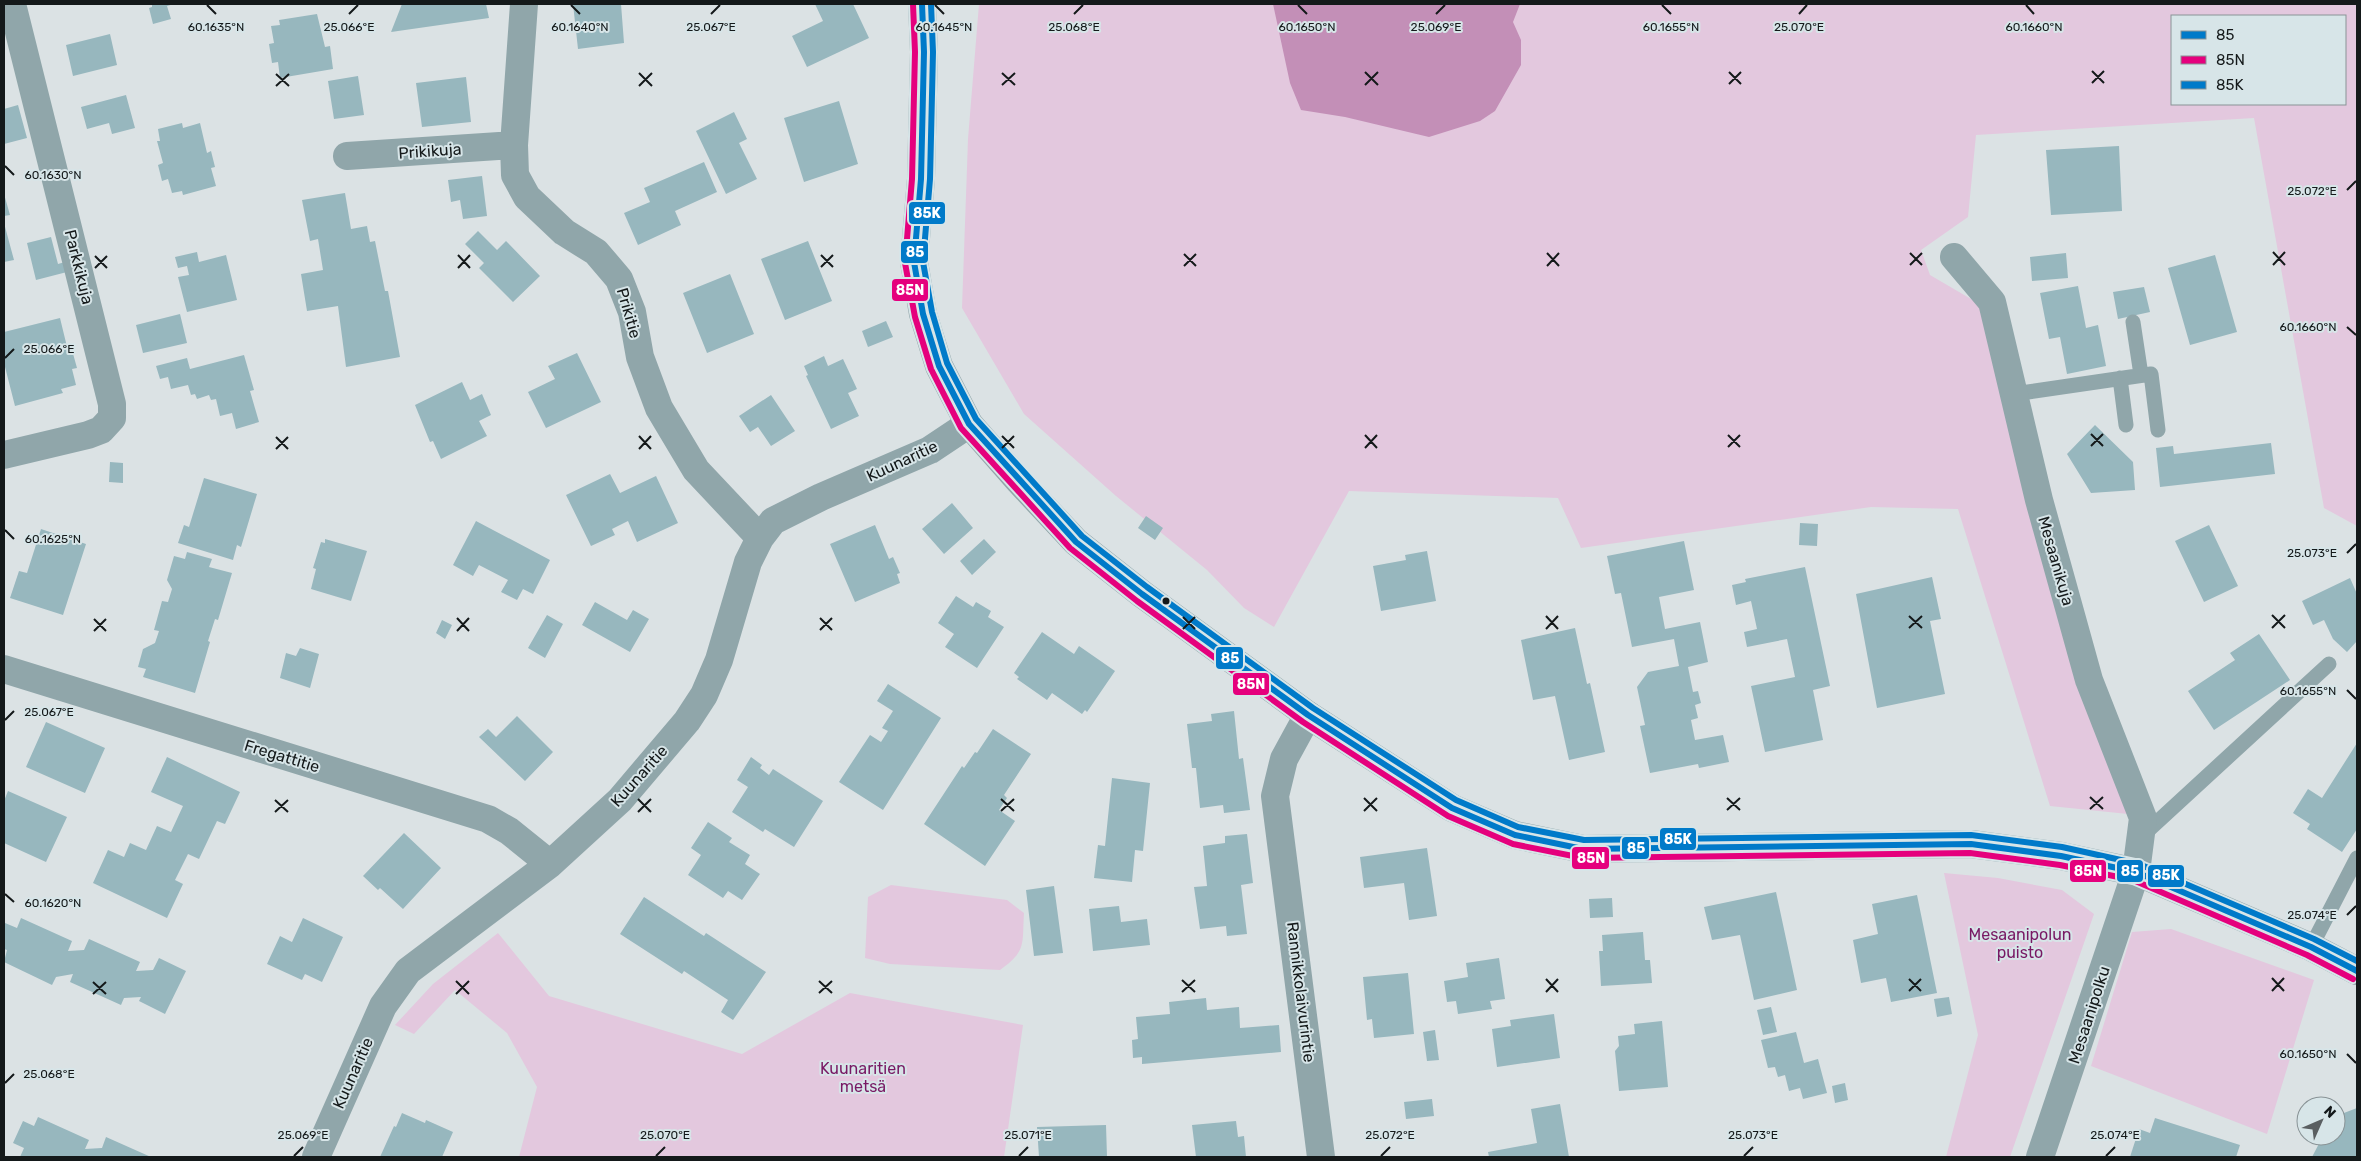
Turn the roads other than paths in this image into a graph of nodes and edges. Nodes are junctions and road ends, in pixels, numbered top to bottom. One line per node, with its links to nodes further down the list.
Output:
1 (12, 4): 14 (street, Parkkikuja)
2 (524, 4): 4 (street, Prikitie)
3 (922, 4): 11 (main road)
4 (514, 145): 5 (street, Prikikuja); 15 (street, Prikitie)
5 (347, 156)
6 (1954, 257): 10 (street, Mesaanikuja)
7 (2134, 322): 8 (lane)
8 (2141, 375): 9 (lane); 13 (lane)
9 (2120, 378): 10 (lane); 12 (lane)
10 (2014, 394): 19 (street, Mesaanikuja)
11 (969, 424): 15 (street, Kuunaritie); 18 (main road)
12 (2126, 425)
13 (2158, 430)
14 (4, 455)
15 (760, 538): 21 (street, Kuunaritie)
16 (2329, 664): 19 (lane)
17 (4, 670): 21 (street, Fregattitie)
18 (1308, 715): 22 (main road); 26 (street, Rannikkolaivurintie)
19 (2141, 838): 22 (street, Mesaanikuja)
20 (2357, 858): 23 (lane)
21 (550, 864): 25 (street, Kuunaritie)
22 (2136, 872): 23 (main road); 27 (street, Mesaanipolku)
23 (2311, 947): 24 (main road)
24 (2357, 971)
25 (316, 1157)
26 (1321, 1157)
27 (2040, 1157)

